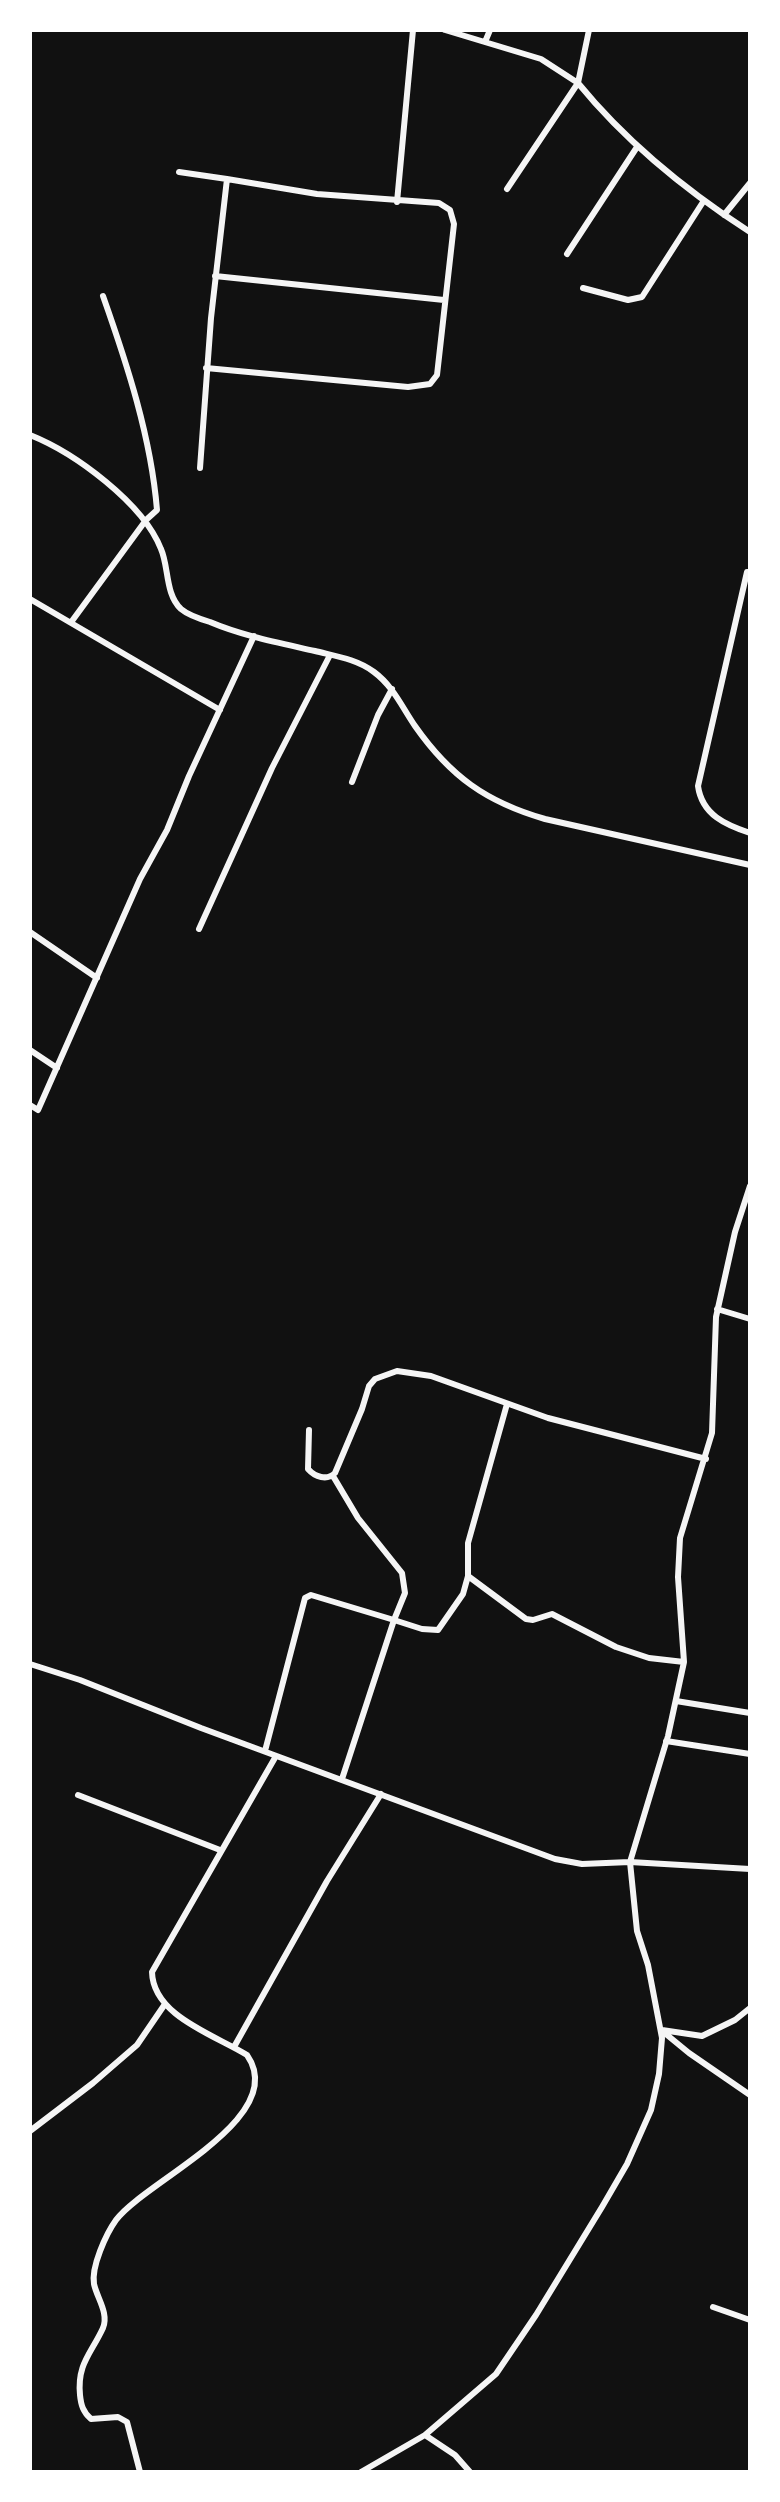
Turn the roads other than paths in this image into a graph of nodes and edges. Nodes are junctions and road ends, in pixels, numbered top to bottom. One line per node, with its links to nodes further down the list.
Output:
1 (413, 30): 12 (street)
2 (445, 30): 5 (street)
3 (490, 30): 5 (street)
4 (589, 30): 6 (street)
5 (485, 42): 6 (street)
6 (578, 83): 7 (street); 11 (street)
7 (637, 147): 13 (street); 16 (street)
8 (179, 172): 9 (street)
9 (227, 179): 12 (street); 17 (street)
10 (750, 183): 14 (street)
11 (507, 189)
12 (397, 202): 20 (street)
13 (704, 202): 14 (street); 18 (street)
14 (724, 215): 15 (street)
15 (750, 232)
16 (567, 254)
17 (215, 276): 20 (street); 21 (street)
18 (584, 288)
19 (103, 296): 24 (street)
20 (444, 300): 21 (street)
21 (207, 368): 23 (street)
22 (30, 435): 24 (street)
23 (200, 468)
24 (146, 520): 27 (street); 28 (street)
25 (747, 572): 33 (street)
26 (30, 599): 27 (street)
27 (72, 621): 31 (street)
28 (254, 636): 29 (street); 31 (street)
29 (330, 655): 30 (street); 35 (street)
30 (392, 689): 32 (street); 34 (street)
31 (220, 710): 37 (street)
32 (352, 782)
33 (750, 833)
34 (750, 865)
35 (200, 929)
36 (30, 932): 37 (street)
37 (97, 978): 39 (street)
38 (30, 1050): 39 (street)
39 (57, 1068): 40 (street)
40 (30, 1105)
41 (750, 1186): 42 (street)
42 (741, 1215): 43 (street); 44 (street)
43 (750, 1217)
44 (717, 1309): 45 (street); 48 (street)
45 (750, 1318)
46 (507, 1404): 48 (street); 49 (street); 50 (street)
47 (309, 1430): 49 (street)
48 (706, 1459): 52 (street)
49 (333, 1476): 51 (street)
50 (468, 1576): 51 (street); 52 (street)
51 (394, 1620): 57 (street); 60 (street)
52 (684, 1662): 54 (street)
53 (30, 1664): 57 (street)
54 (676, 1701): 55 (street); 56 (street)
55 (750, 1713)
56 (666, 1741): 58 (street); 64 (street)
57 (265, 1752): 59 (street)
58 (750, 1754)
59 (276, 1756): 60 (street); 63 (street)
60 (342, 1779): 61 (street)
61 (381, 1794): 64 (street); 69 (street)
62 (78, 1795): 63 (street)
63 (220, 1850): 66 (street)
64 (630, 1862): 65 (street); 68 (street)
65 (750, 1869)
66 (165, 2004): 69 (street); 71 (street)
67 (750, 2008): 68 (street)
68 (661, 2029): 70 (street); 74 (street)
69 (234, 2047): 75 (street)
70 (750, 2095)
71 (30, 2131)
72 (714, 2307): 73 (street)
73 (750, 2320)
74 (425, 2435): 76 (street); 77 (street)
75 (140, 2472)
76 (361, 2472)
77 (470, 2472)

